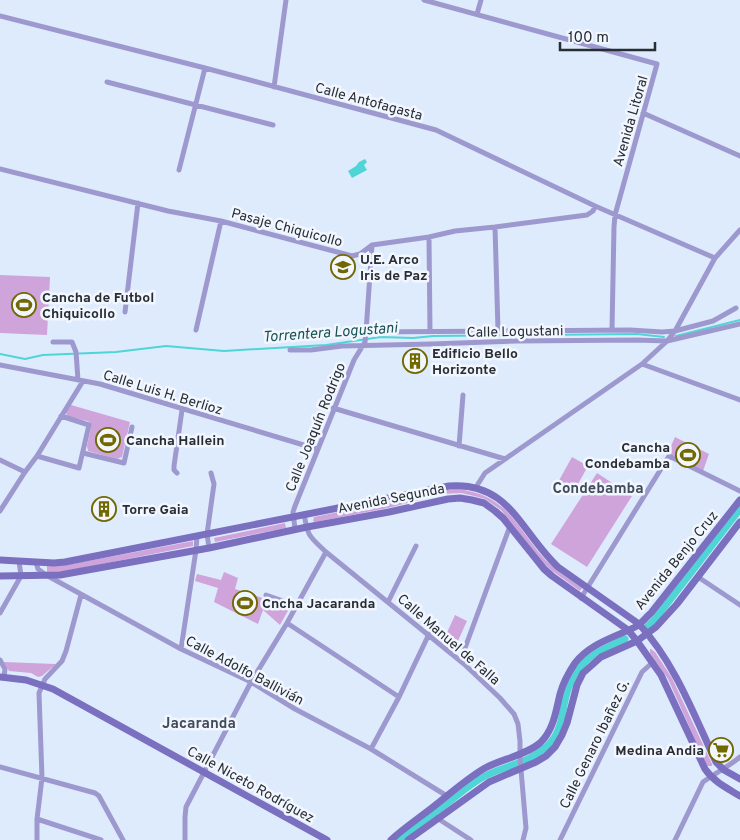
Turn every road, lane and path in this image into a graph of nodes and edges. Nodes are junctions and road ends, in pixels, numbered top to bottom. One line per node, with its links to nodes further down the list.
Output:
1 (286, 0): 8 (street)
2 (424, 0): 4 (street, Avenida Litoral)
3 (481, 0): 4 (street)
4 (477, 14): 10 (street, Avenida Litoral)
5 (0, 16): 6 (street, Calle Antofagasta)
6 (205, 68): 8 (street, Calle Antofagasta); 9 (street)
7 (107, 82): 9 (street)
8 (274, 87): 16 (street, Calle Antofagasta)
9 (196, 105): 11 (street); 14 (street)
10 (643, 113): 12 (street); 17 (street, Avenida Litoral)
11 (272, 126)
12 (740, 156)
13 (0, 169): 15 (street, Pasaje Chiquicollo)
14 (179, 170)
15 (138, 203): 18 (street, Pasaje Chiquicollo); 25 (street)
16 (595, 206): 17 (street, Calle Antofagasta); 19 (street, Pasaje Chiquicollo)
17 (615, 215): 23 (street, Calle Antofagasta); 29 (street, Avenida Litoral)
18 (221, 221): 22 (street, Pasaje Chiquicollo); 27 (street)
19 (495, 227): 21 (street, Pasaje Chiquicollo); 28 (street)
20 (740, 230): 23 (street)
21 (429, 237): 22 (street, Pasaje Chiquicollo); 30 (street)
22 (372, 246): 32 (street, Calle Joaquín Rodrigo)
23 (715, 258): 31 (street)
24 (736, 308): 31 (street, Calle Logustani)
25 (125, 312)
26 (740, 324): 33 (street, Calle Logustani)
27 (196, 330)
28 (498, 330): 29 (street, Calle Logustani); 30 (street, Calle Logustani)
29 (612, 330): 31 (street, Calle Logustani)
30 (430, 331): 32 (street, Calle Logustani)
31 (675, 331): 33 (street)
32 (365, 339): 33 (street, Calle Logustani); 35 (street, Calle Logustani); 41 (street, Calle Joaquín Rodrigo)
33 (667, 341): 36 (street)
34 (53, 342): 38 (street)
35 (290, 350)
36 (642, 364): 40 (street); 49 (street)
37 (0, 365): 38 (street, Calle Luis H. Berlioz)
38 (81, 381): 42 (street, Calle Luis H. Berlioz); 43 (street)
39 (463, 395): 45 (street)
40 (740, 400)
41 (333, 408): 45 (street); 46 (street, Calle Joaquín Rodrigo)
42 (182, 410): 46 (street, Calle Luis H. Berlioz); 52 (street)
43 (61, 416): 47 (street); 48 (street)
44 (132, 427): 47 (street)
45 (460, 446): 49 (street)
46 (317, 449): 59 (street, Calle Joaquín Rodrigo)
47 (83, 453): 48 (street)
48 (37, 456): 51 (street)
49 (505, 459): 54 (street)
50 (0, 460): 51 (street)
51 (25, 472): 57 (street)
52 (177, 473)
53 (211, 473): 64 (street)
54 (476, 488): 58 (main road, Avenida Segunda); 77 (main road, Avenida Segunda)
55 (740, 491): 77 (street)
56 (740, 500): 86 (main road, Avenida Benjo Cruz)
57 (0, 511)
58 (304, 514): 59 (main road, Avenida Segunda); 62 (street, Calle Manuel de Falla)
59 (293, 517): 63 (street, Calle Joaquín Rodrigo); 64 (main road, Avenida Segunda)
60 (740, 522): 76 (main road, Avenida Benjo Cruz)
61 (510, 526): 62 (main road, Avenida Segunda); 80 (main road, Avenida Segunda); 92 (street)
62 (306, 527): 63 (main road, Avenida Segunda); 69 (street, Calle Manuel de Falla)
63 (295, 529): 67 (main road, Avenida Segunda)
64 (207, 534): 65 (main road, Avenida Segunda); 67 (street)
65 (197, 536): 68 (street); 72 (main road, Avenida Segunda)
66 (416, 546): 81 (street)
67 (209, 548): 68 (main road, Avenida Segunda)
68 (196, 550): 73 (main road, Avenida Segunda); 91 (street)
69 (326, 552): 81 (street, Calle Manuel de Falla); 83 (street)
70 (0, 560): 71 (main road, Avenida Segunda)
71 (20, 561): 72 (main road, Avenida Segunda); 75 (street)
72 (36, 562): 73 (street, Calle Adolfo Ballivián)
73 (46, 575): 75 (main road, Avenida Segunda); 78 (street, Calle Adolfo Ballivián)
74 (0, 576): 75 (main road, Avenida Segunda)
75 (21, 576): 84 (street)
76 (698, 577): 82 (street); 89 (main road, Avenida Benjo Cruz)
77 (588, 588): 80 (street); 86 (main road, Avenida Segunda)
78 (81, 595): 91 (street, Calle Adolfo Ballivián); 97 (street)
79 (266, 595): 83 (street)
80 (582, 598): 87 (main road, Avenida Segunda)
81 (388, 602): 88 (street, Calle Manuel de Falla)
82 (740, 605)
83 (297, 606): 85 (street)
84 (0, 614)
85 (287, 623): 96 (street); 98 (street)
86 (639, 624): 87 (main road, Avenida Benjo Cruz); 89 (main road, Avenida Segunda)
87 (628, 630): 90 (main road, Avenida Segunda); 100 (main road, Avenida Benjo Cruz)
88 (429, 634): 92 (street, Calle Manuel de Falla); 98 (street)
89 (648, 634): 90 (main road, Avenida Benjo Cruz); 104 (main road, Avenida Segunda)
90 (637, 641): 94 (main road, Avenida Segunda); 103 (main road, Avenida Benjo Cruz)
91 (181, 649): 96 (street, Calle Adolfo Ballivián)
92 (459, 659): 100 (street, Calle Manuel de Falla)
93 (0, 660): 95 (street)
94 (653, 662): 106 (main road, Avenida Segunda); 122 (street, Calle Genaro Ibañez G.)
95 (2, 677): 97 (main road, Calle Niceto Rodríguez)
96 (251, 682): 99 (street, Calle Adolfo Ballivián); 105 (street)
97 (42, 685): 105 (main road, Calle Niceto Rodríguez); 107 (street)
98 (399, 697): 99 (street)
99 (371, 749): 109 (street, Calle Adolfo Ballivián)
100 (520, 756): 103 (street, Calle Manuel de Falla); 109 (main road, Avenida Benjo Cruz)
101 (740, 758): 104 (street)
102 (0, 767): 107 (street)
103 (521, 767): 111 (main road, Avenida Benjo Cruz); 121 (street, Calle Manuel de Falla)
104 (724, 770): 106 (street); 108 (main road, Avenida Segunda)
105 (205, 773): 116 (street); 117 (main road, Calle Niceto Rodríguez)
106 (710, 777): 110 (main road, Avenida Segunda); 123 (street)
107 (42, 778): 112 (street); 115 (street)
108 (740, 779)
109 (447, 796): 118 (main road, Avenida Benjo Cruz)
110 (740, 796)
111 (437, 818): 119 (main road, Avenida Benjo Cruz); 120 (street)
112 (37, 820): 113 (street); 114 (street)
113 (36, 840)
114 (101, 840)
115 (122, 840)
116 (185, 840)
117 (327, 840)
118 (391, 840)
119 (408, 840)
120 (471, 840)
121 (523, 840)
122 (560, 840)
123 (675, 840)

